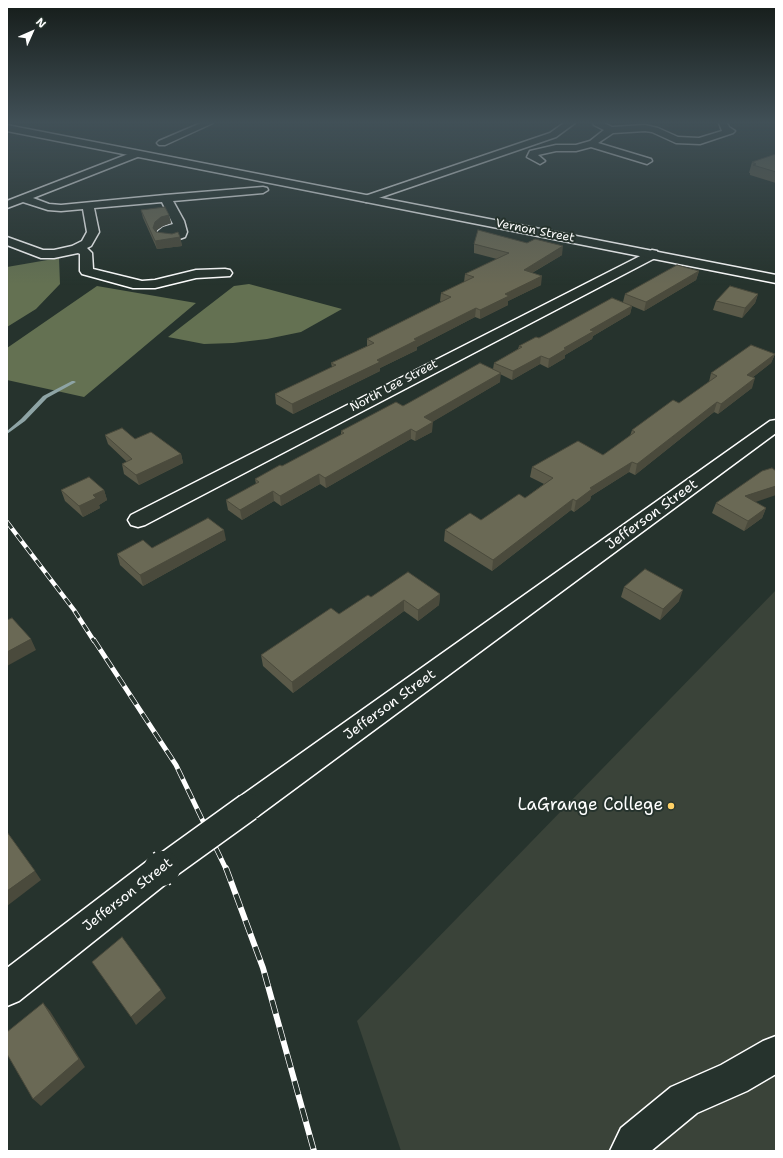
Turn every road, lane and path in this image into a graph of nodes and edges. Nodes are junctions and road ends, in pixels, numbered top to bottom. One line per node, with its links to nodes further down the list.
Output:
1 (79, 177): 6 (street)
2 (255, 177): 7 (street, Vernon Street)
3 (430, 177): 7 (street)
4 (263, 190): 5 (street)
5 (165, 198): 9 (street); 10 (street)
6 (24, 199): 8 (street); 9 (street)
7 (366, 199): 13 (street, Vernon Street)
8 (7, 205)
9 (88, 205): 12 (street)
10 (179, 226)
11 (10, 242): 12 (street)
12 (76, 249): 14 (street)
13 (652, 254): 15 (street, Vernon Street); 17 (street, North Lee Street)
14 (225, 273)
15 (776, 279)
16 (776, 425): 18 (street, Jefferson Street, bridge)
17 (138, 520)
18 (7, 989)
19 (776, 1054): 20 (street)
20 (629, 1151)

